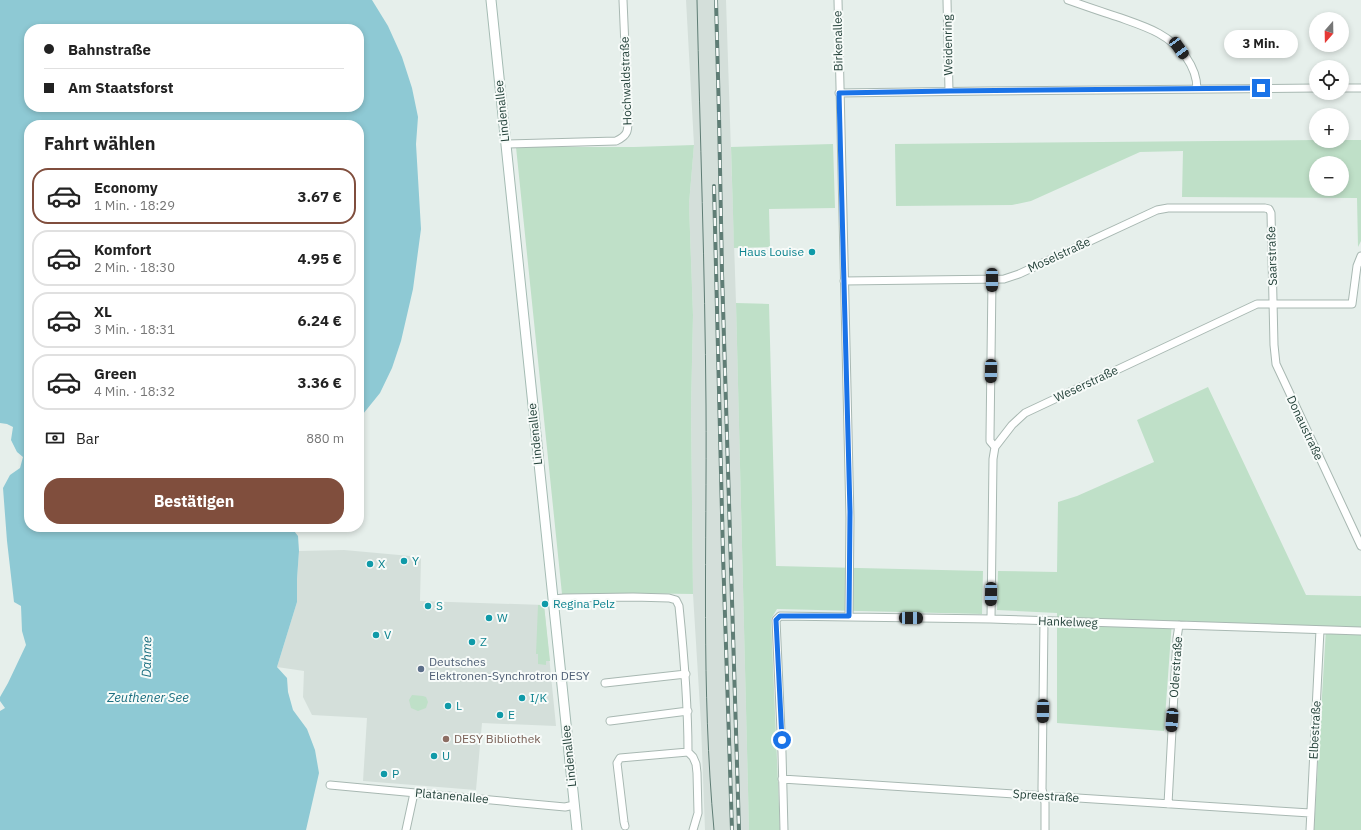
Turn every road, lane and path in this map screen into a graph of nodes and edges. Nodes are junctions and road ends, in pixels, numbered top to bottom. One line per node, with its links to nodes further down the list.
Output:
1 (491, 0): 12 (main road, Lindenallee)
2 (623, 0): 12 (street, Hochwaldstraße)
3 (838, 0): 11 (street, Birkenallee)
4 (947, 0): 10 (street, Weidenring)
5 (1068, 0): 9 (street)
6 (1309, 88): 9 (street)
7 (1349, 88): 8 (street)
8 (1361, 88)
9 (1197, 89): 10 (street)
10 (949, 91): 11 (street)
11 (839, 93): 16 (street, Birkenallee)
12 (506, 144): 20 (main road, Lindenallee)
13 (1269, 209): 15 (street, Moselstraße); 17 (street, Saarstraße)
14 (1361, 256): 17 (street, Weserstraße)
15 (992, 280): 16 (street, Moselstraße); 18 (street)
16 (844, 281): 21 (street, Birkenallee)
17 (1274, 304): 18 (street, Weserstraße); 19 (street, Donaustraße)
18 (995, 447): 22 (street)
19 (1361, 546)
20 (552, 599): 27 (street); 37 (main road, Lindenallee)
21 (849, 616): 22 (street, Hankelweg); 32 (street, Hankelweg)
22 (991, 619): 23 (street, Hankelweg)
23 (1044, 621): 24 (street, Hankelweg); 35 (street)
24 (1179, 625): 25 (street, Hankelweg); 36 (street, Oderstraße)
25 (1320, 630): 26 (street, Hankelweg); 38 (street, Elbestraße)
26 (1361, 631)
27 (686, 674): 28 (street); 29 (street)
28 (605, 682)
29 (688, 712): 30 (street); 31 (street)
30 (610, 721)
31 (688, 752): 39 (street); 42 (street)
32 (782, 779): 35 (street, Spreestraße); 43 (street)
33 (330, 785): 34 (street, Platanenallee)
34 (414, 793): 37 (street, Platanenallee); 40 (street)
35 (1044, 796): 36 (street, Spreestraße); 44 (street)
36 (1168, 804): 38 (street, Spreestraße)
37 (574, 805): 41 (main road, Lindenallee)
38 (1310, 813): 45 (street, Elbestraße)
39 (625, 826)
40 (406, 830)
41 (577, 830)
42 (693, 830)
43 (784, 830)
44 (1045, 830)
45 (1310, 830)

